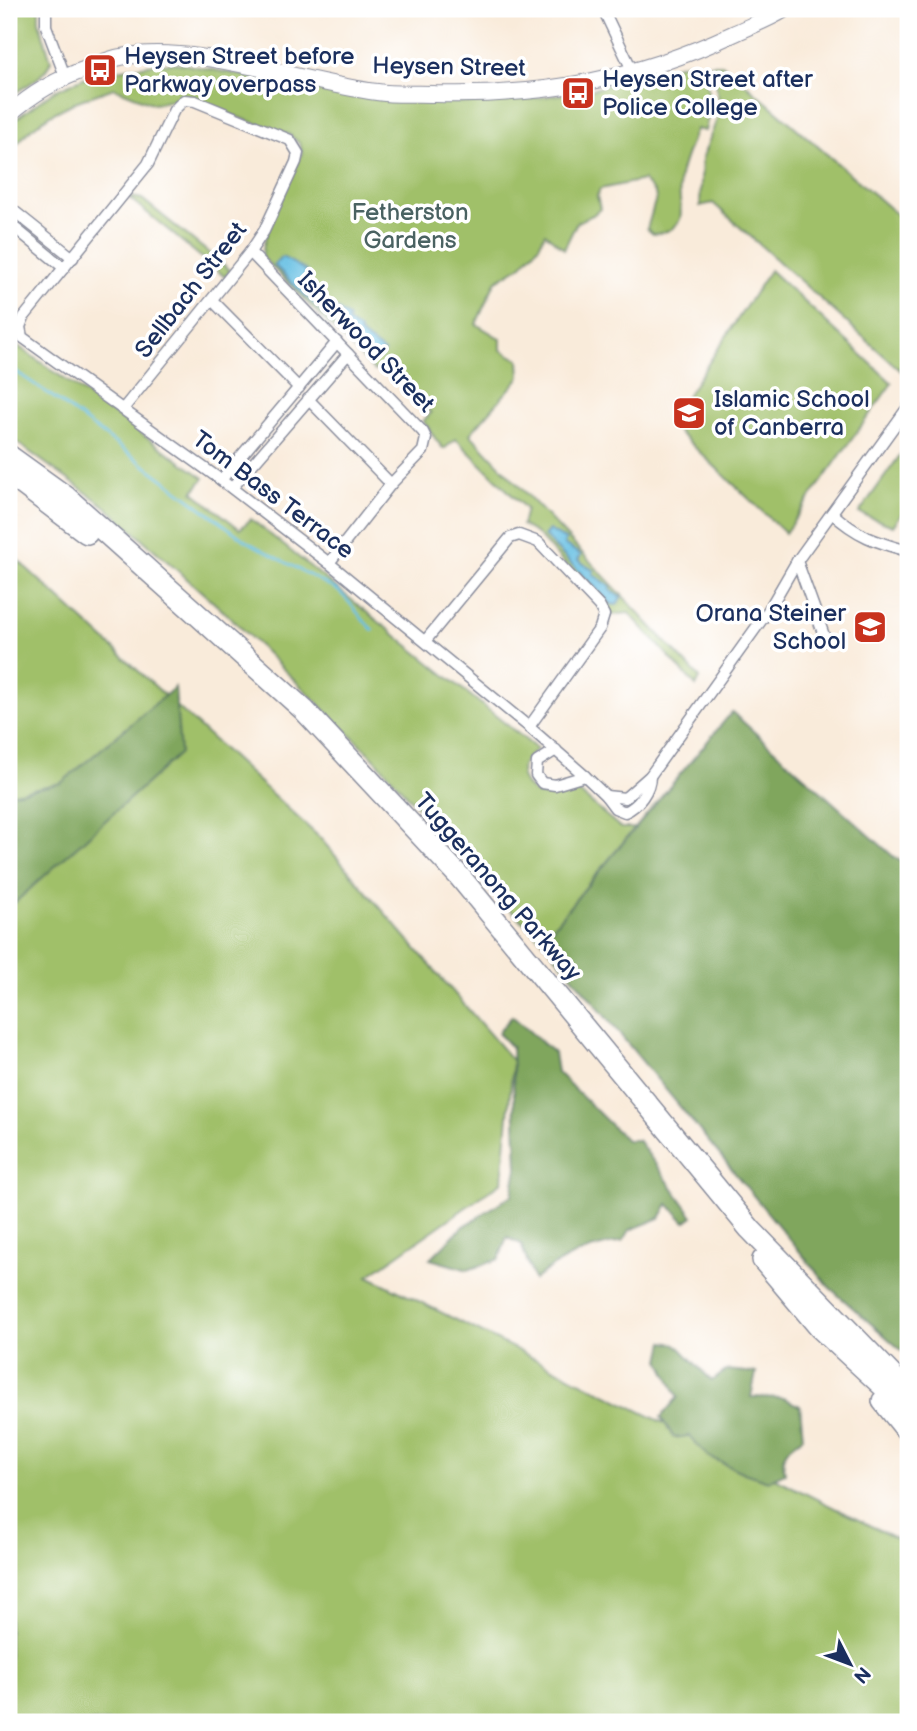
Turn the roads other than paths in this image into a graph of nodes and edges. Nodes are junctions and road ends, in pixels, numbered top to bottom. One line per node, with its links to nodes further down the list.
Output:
1 (46, 9): 4 (street)
2 (603, 9): 5 (street)
3 (785, 9): 5 (main road, Heysen Street)
4 (63, 71): 5 (main road, Heysen Street); 6 (main road, Heysen Street); 7 (main road, Heysen Street)
5 (633, 72)
6 (9, 104)
7 (9, 114)
8 (9, 206): 11 (street)
9 (9, 223): 12 (street)
10 (250, 253): 11 (street, Sellbach Street); 13 (street, Sellbach Street); 14 (street, Isherwood Street)
11 (73, 258): 12 (street, Sellbach Street)
12 (64, 268): 19 (street, Tom Bass Terrace)
13 (212, 300): 16 (street); 19 (street, Sellbach Street)
14 (337, 342): 15 (street, Isherwood Street); 16 (street)
15 (348, 354): 17 (street); 23 (street, Isherwood Street)
16 (299, 388): 22 (street)
17 (308, 399): 23 (street); 24 (street)
18 (908, 407): 25 (street)
19 (124, 409): 22 (street, Tom Bass Terrace)
20 (9, 456): 35 (highway, Tuggeranong Parkway)
21 (9, 474): 34 (highway, Tuggeranong Parkway)
22 (221, 480): 24 (street, Tom Bass Terrace)
23 (390, 484): 28 (street, Isherwood Street)
24 (232, 488): 28 (street, Tom Bass Terrace)
25 (832, 513): 26 (street); 27 (street)
26 (908, 551)
27 (797, 561): 30 (street); 33 (street, Tom Bass Terrace)
28 (329, 563): 29 (street, Tom Bass Terrace)
29 (426, 640): 31 (street, Tom Bass Terrace); 31 (street)
30 (826, 641)
31 (529, 727): 32 (street, Tom Bass Terrace)
32 (556, 750): 33 (street, Tom Bass Terrace); 33 (street)
33 (585, 776)
34 (820, 1328): 36 (highway, Tuggeranong Parkway); 37 (highway)
35 (908, 1392)
36 (908, 1409)
37 (908, 1432)

